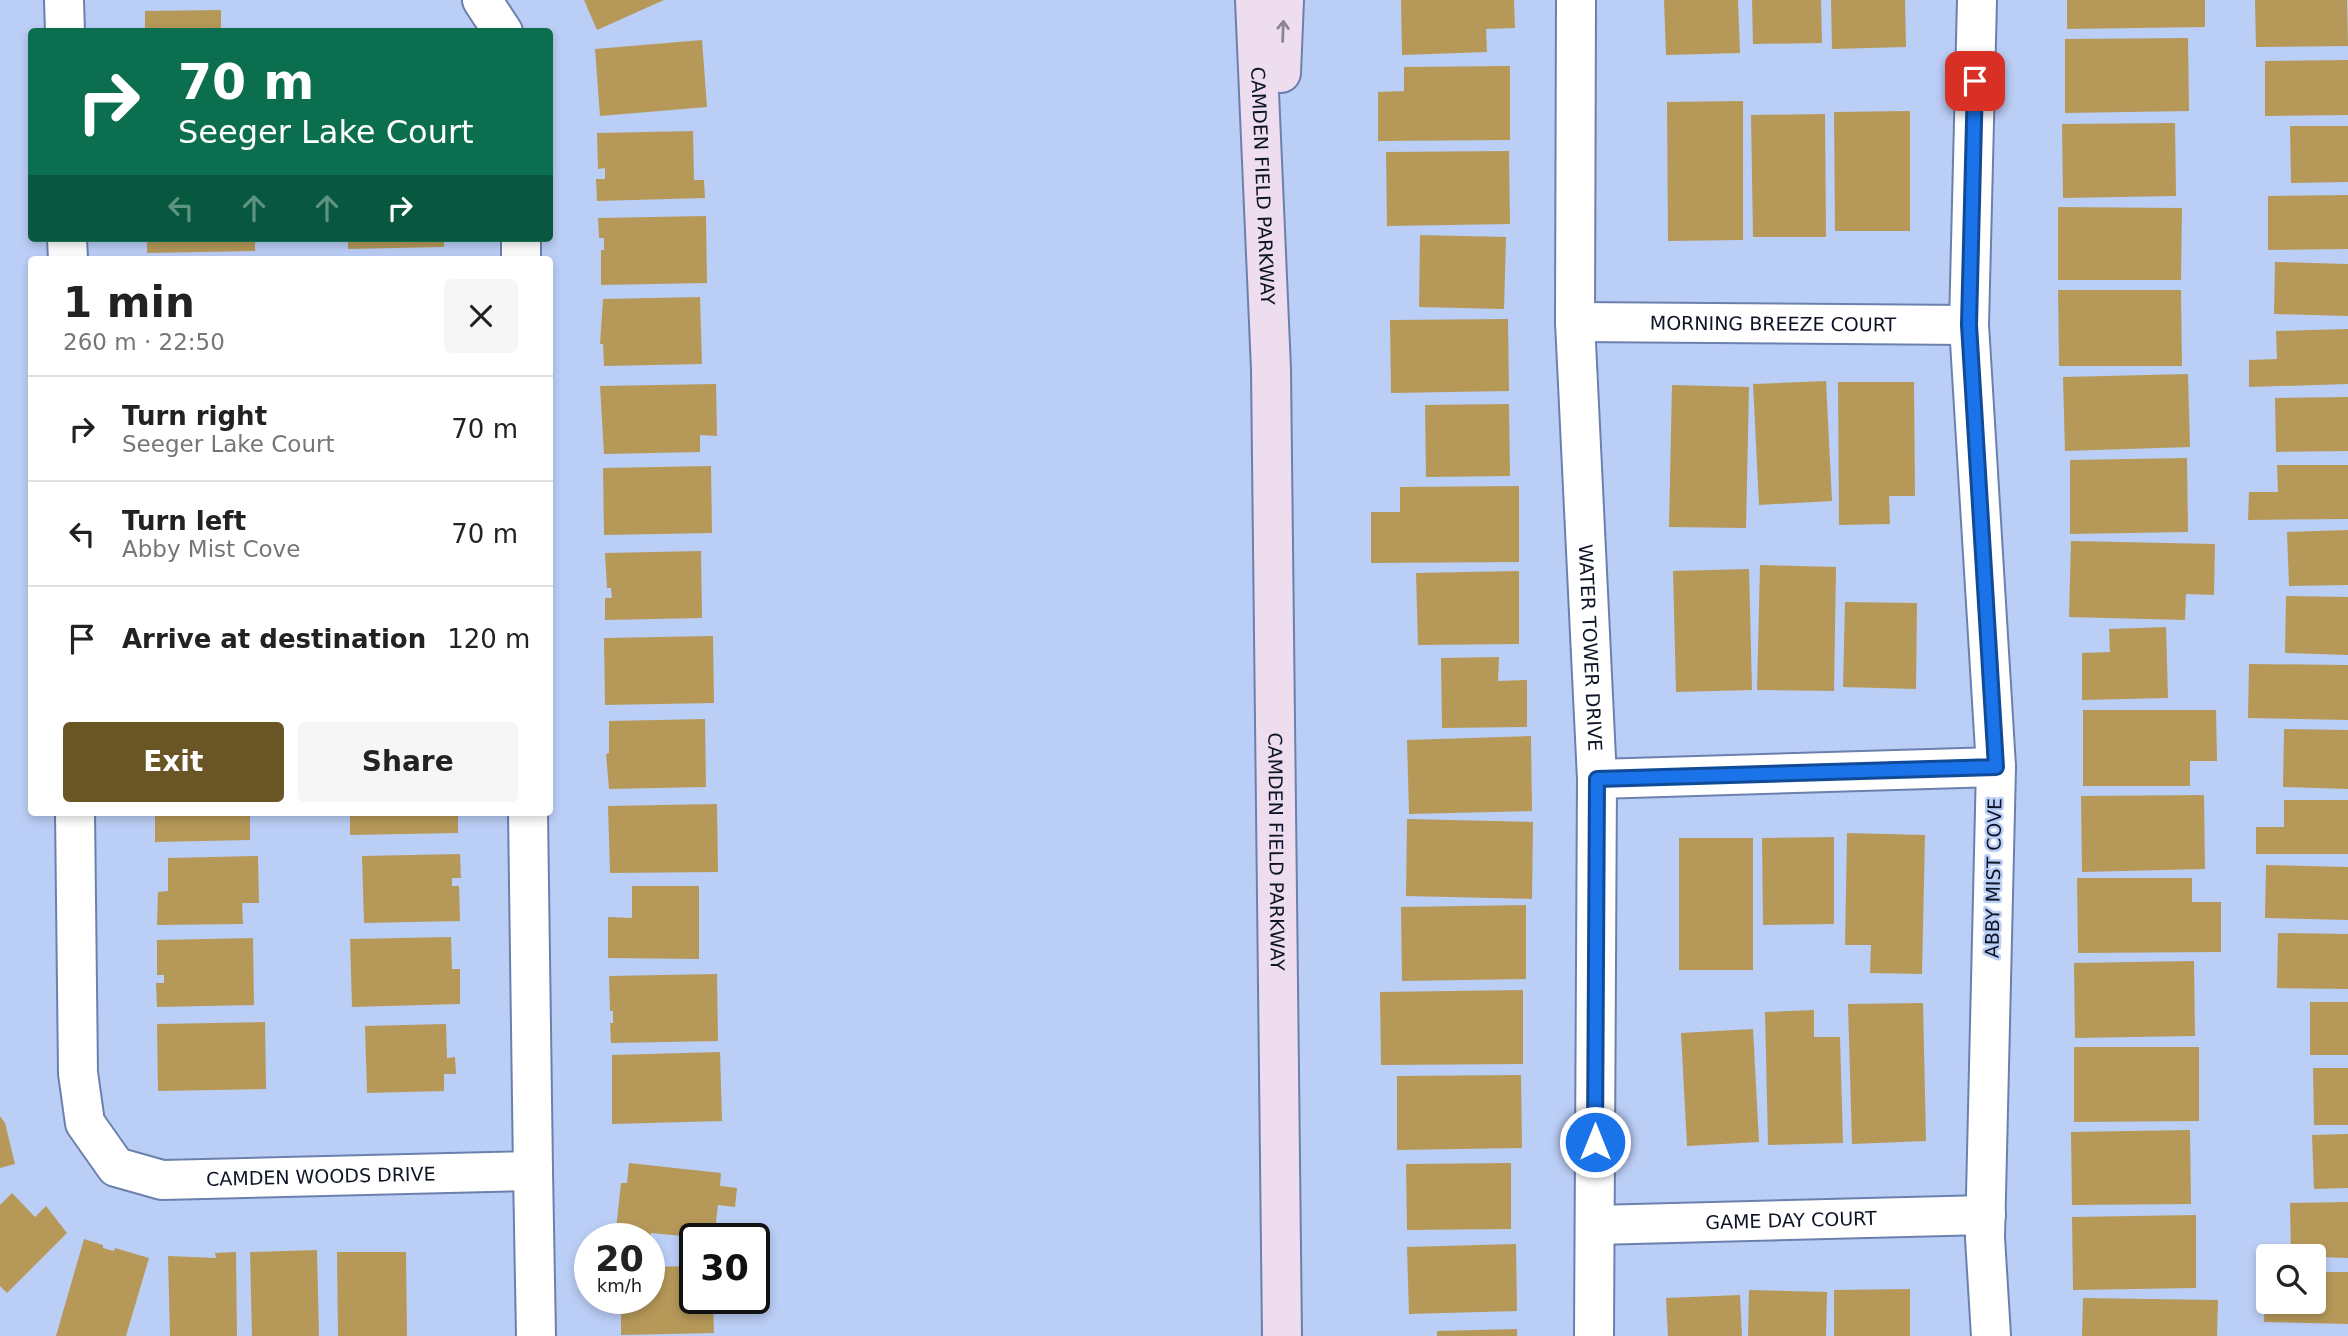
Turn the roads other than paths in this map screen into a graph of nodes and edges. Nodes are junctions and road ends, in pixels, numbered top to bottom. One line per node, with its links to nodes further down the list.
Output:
1 (64, 0): 7 (street)
2 (482, 0): 8 (street)
3 (1255, 0): 11 (street, CAMDEN FIELD PARKWAY)
4 (1284, 0): 11 (street, CAMDEN FIELD PARKWAY, one-way to 4)
5 (1576, 0): 9 (street, WATER TOWER DRIVE)
6 (1977, 0): 10 (street, ABBY MIST COVE)
7 (65, 28)
8 (500, 28)
9 (1575, 322): 10 (street, MORNING BREEZE COURT); 13 (street, WATER TOWER DRIVE)
10 (1969, 325): 12 (street, ABBY MIST COVE)
11 (1270, 369): 20 (street, CAMDEN FIELD PARKWAY)
12 (1996, 767): 13 (street); 17 (street, ABBY MIST COVE)
13 (1597, 779): 18 (street, WATER TOWER DRIVE)
14 (75, 816): 16 (street, CAMDEN WOODS DRIVE)
15 (528, 816): 16 (street)
16 (533, 1171): 19 (street)
17 (1986, 1215): 18 (street, GAME DAY COURT); 22 (street, ABBY MIST COVE)
18 (1595, 1225): 21 (street, WATER TOWER DRIVE)
19 (536, 1336)
20 (1282, 1336)
21 (1594, 1336)
22 (1991, 1336)

